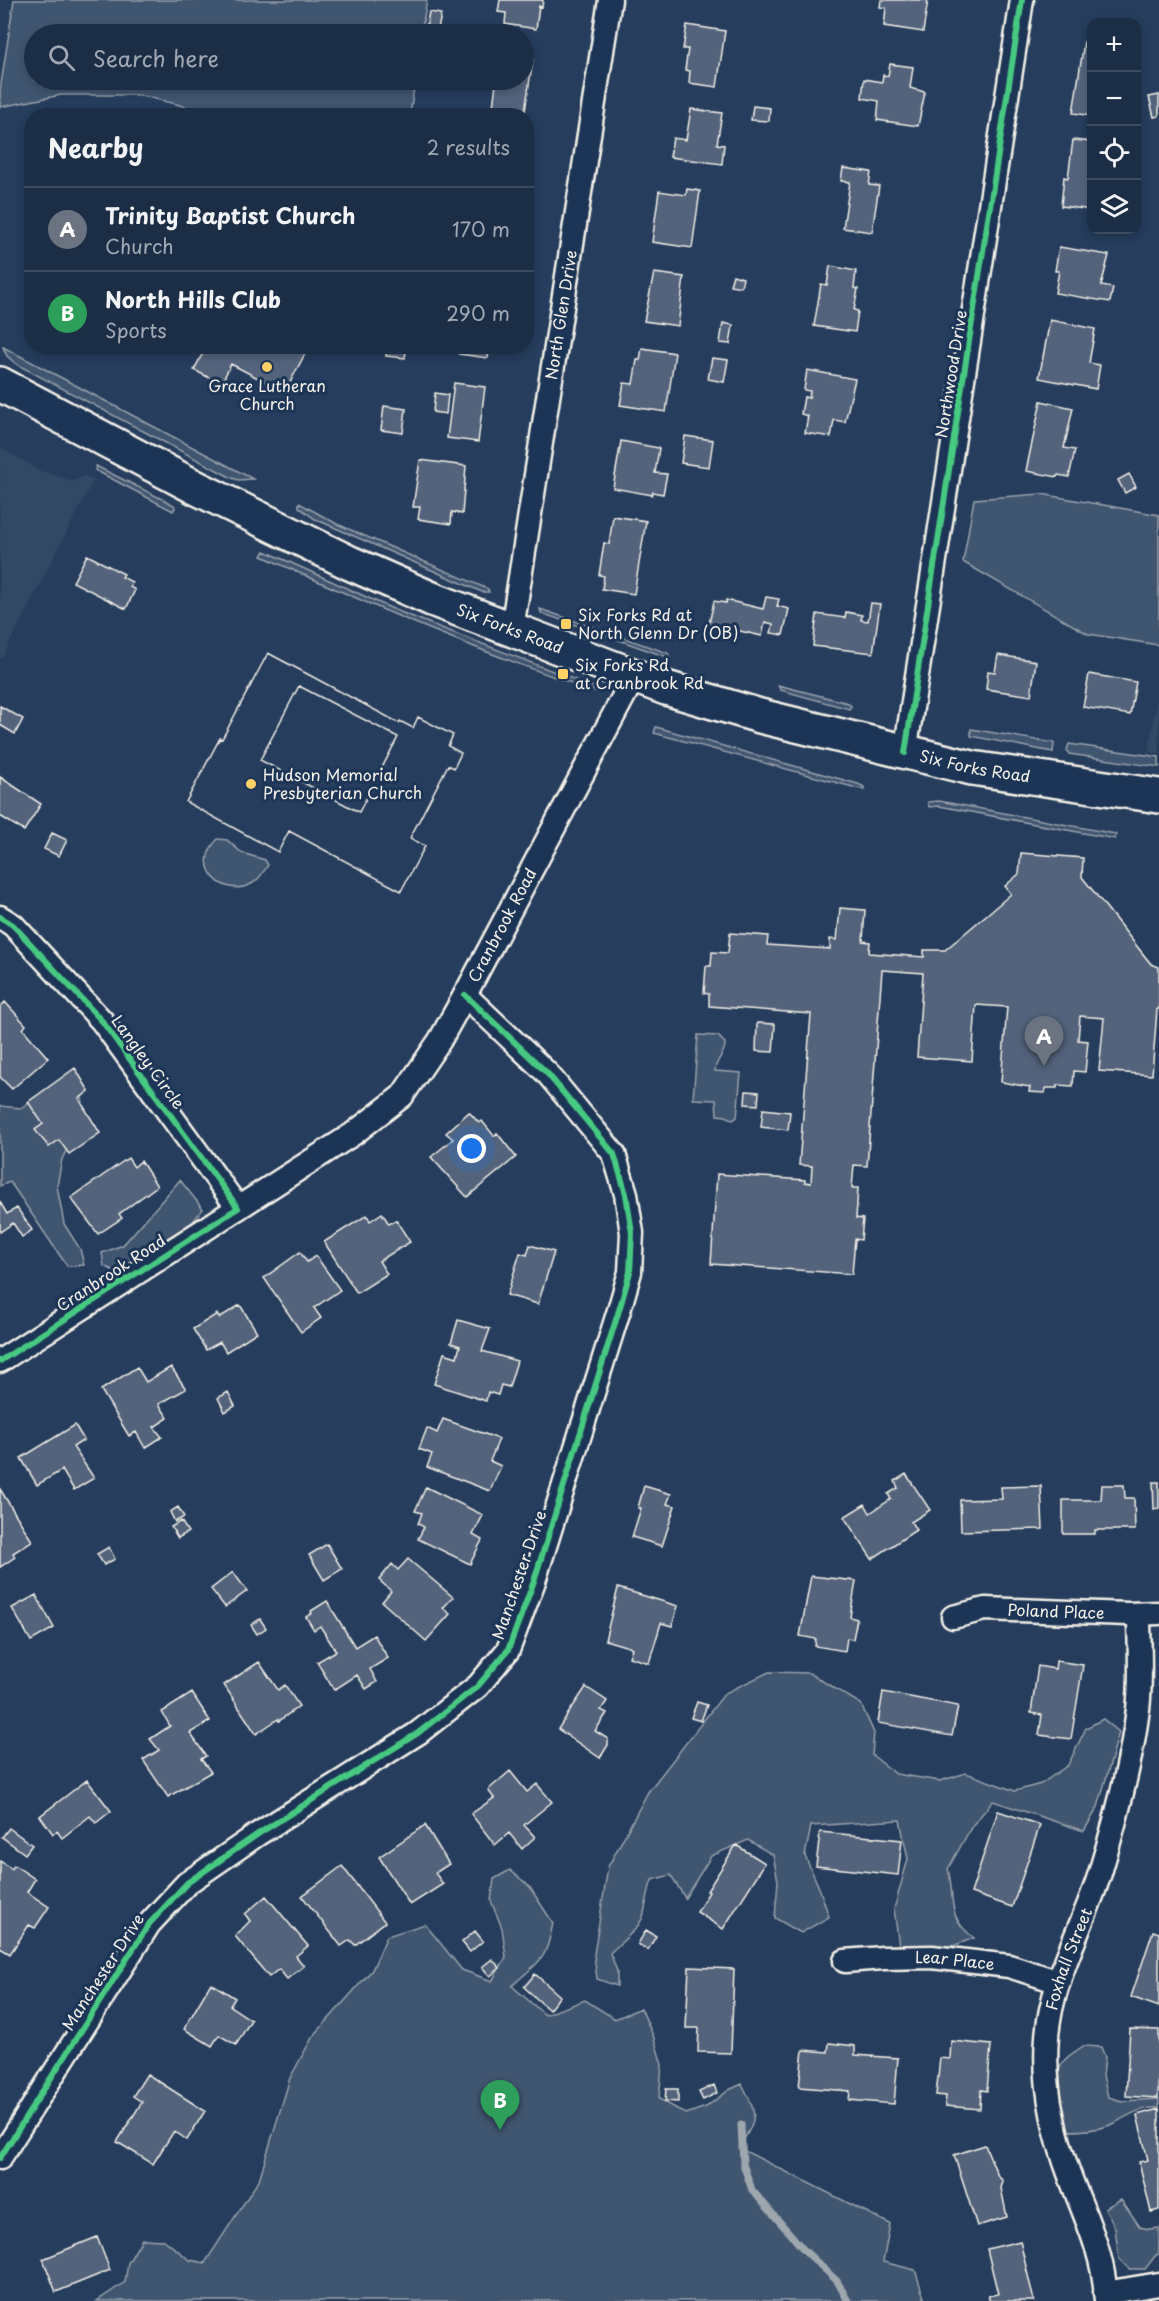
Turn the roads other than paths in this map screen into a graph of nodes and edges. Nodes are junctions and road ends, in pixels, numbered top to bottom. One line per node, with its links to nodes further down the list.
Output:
1 (610, 0): 4 (street, North Glen Drive)
2 (1022, 0): 6 (street, Northwood Drive)
3 (0, 384): 4 (main road, Six Forks Road)
4 (512, 629): 5 (main road, Six Forks Road)
5 (635, 675): 6 (main road, Six Forks Road); 9 (street, Cranbrook Road)
6 (905, 753): 7 (main road, Six Forks Road)
7 (1159, 796)
8 (0, 917): 10 (street, Langley Circle)
9 (465, 995): 10 (street, Cranbrook Road); 16 (street, Manchester Drive)
10 (238, 1208): 11 (street, Cranbrook Road)
11 (0, 1361)
12 (1149, 1613): 13 (street, Poland Place); 15 (street, Foxhall Street)
13 (953, 1617)
14 (845, 1961): 15 (street, Lear Place)
15 (1059, 1982): 18 (street, Foxhall Street)
16 (0, 2158)
17 (1159, 2284): 18 (street)
18 (1106, 2297)

